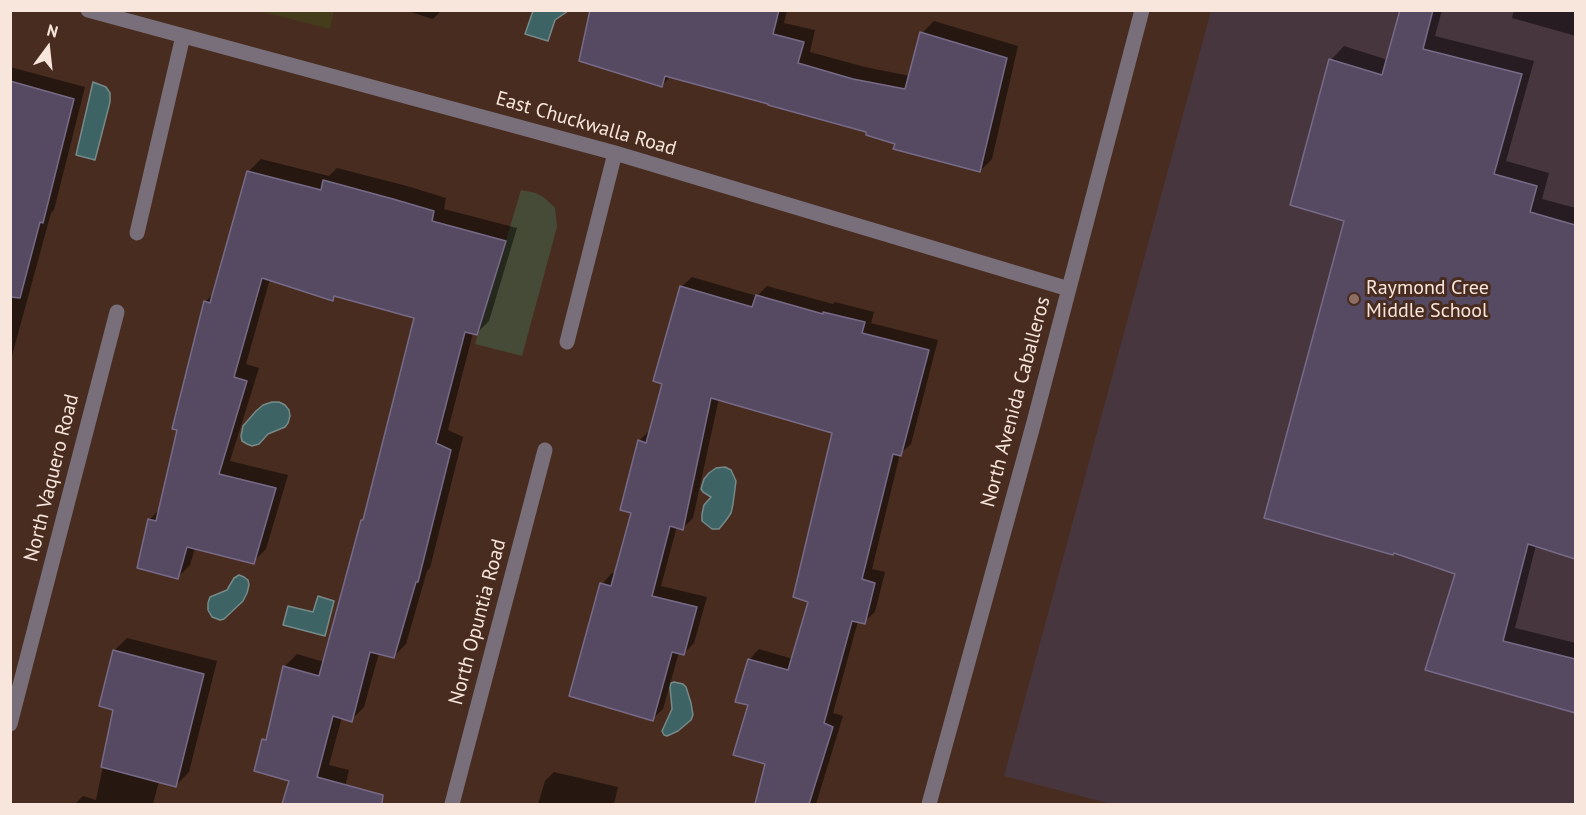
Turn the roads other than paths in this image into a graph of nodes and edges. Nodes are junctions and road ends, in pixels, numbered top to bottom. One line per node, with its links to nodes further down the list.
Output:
1 (88, 10): 3 (street, East Chuckwalla Road)
2 (1142, 10): 6 (street, North Avenida Caballeros)
3 (183, 36): 4 (street, East Chuckwalla Road); 5 (street)
4 (615, 153): 6 (street, East Chuckwalla Road); 8 (street)
5 (136, 233)
6 (1069, 289): 12 (street, North Avenida Caballeros)
7 (117, 312): 10 (street, North Vaquero Road)
8 (567, 342)
9 (545, 450): 11 (street, North Opuntia Road)
10 (10, 724)
11 (452, 804)
12 (929, 804)

